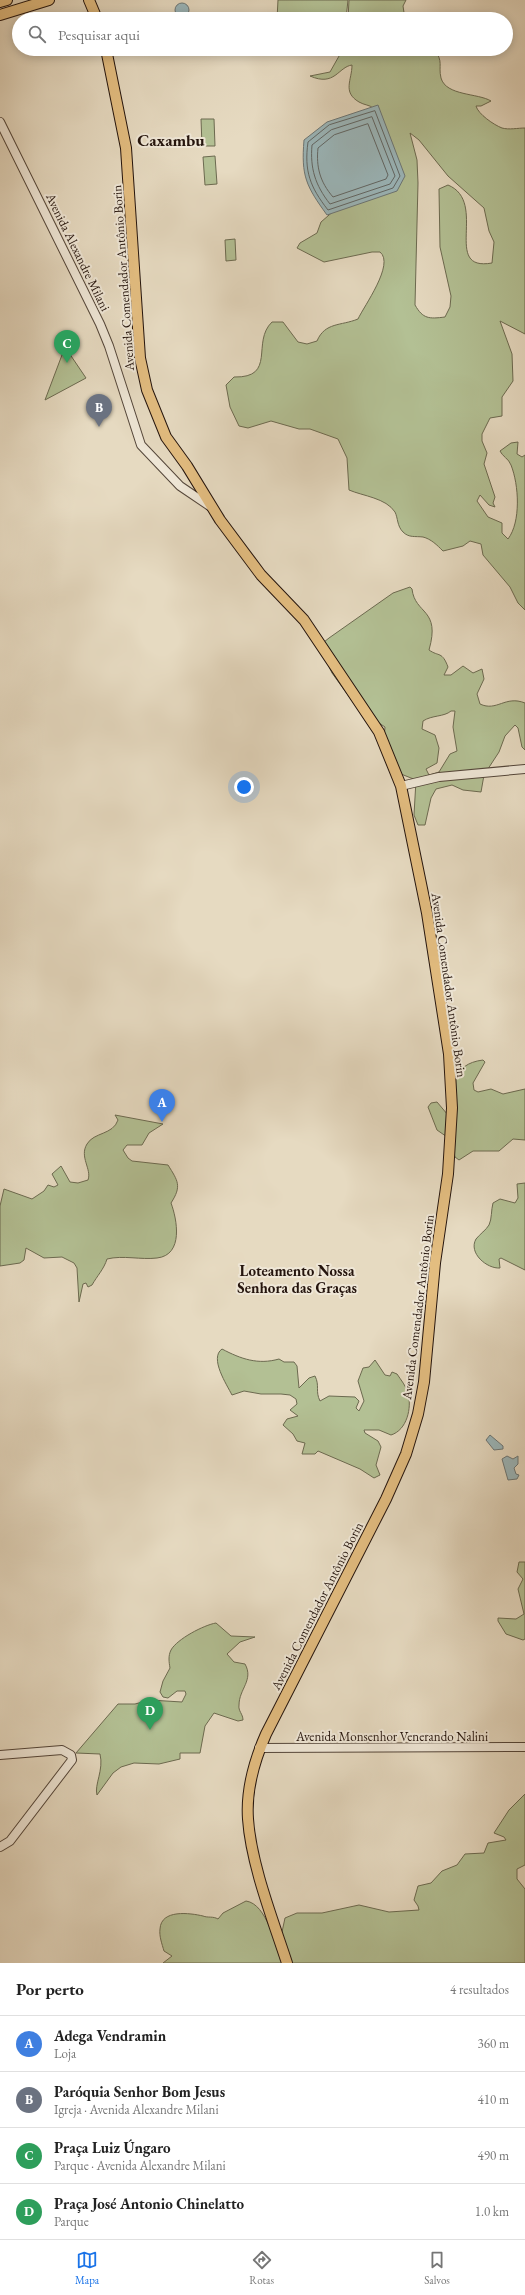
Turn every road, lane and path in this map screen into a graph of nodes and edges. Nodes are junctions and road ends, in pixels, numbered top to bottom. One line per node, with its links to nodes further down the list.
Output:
1 (7, 0): 5 (main road)
2 (49, 0): 8 (main road)
3 (89, 0): 6 (main road)
4 (96, 0): 7 (main road)
5 (0, 2)
6 (94, 12)
7 (99, 12)
8 (0, 15)
9 (107, 56): 11 (main road, Avenida Comendador Antônio Borin)
10 (0, 122): 11 (street, Avenida Alexandre Milani)
11 (211, 506): 13 (main road, Avenida Comendador Antônio Borin)
12 (525, 769): 13 (street)
13 (402, 786): 15 (main road, Avenida Comendador Antônio Borin)
14 (525, 1747): 15 (street, Avenida Monsenhor Venerando Nalini)
15 (259, 1748): 18 (main road, Avenida Comendador Antônio Borin)
16 (0, 1755): 17 (street)
17 (0, 1846)
18 (287, 1963)

